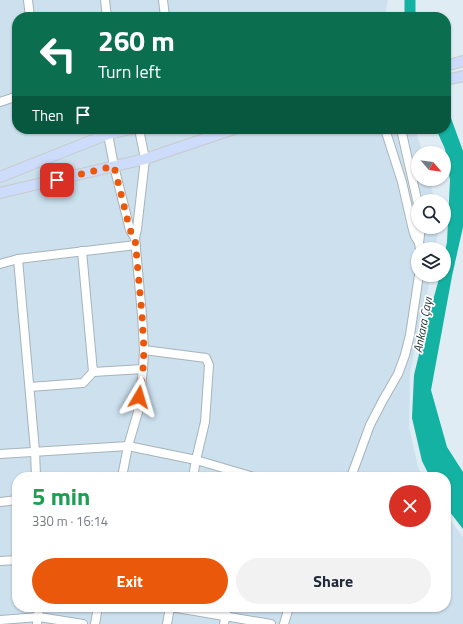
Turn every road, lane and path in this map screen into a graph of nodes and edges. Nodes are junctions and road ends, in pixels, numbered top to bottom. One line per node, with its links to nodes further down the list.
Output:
1 (28, 0): 4 (street)
2 (105, 0): 5 (street)
3 (163, 0): 6 (street)
4 (29, 12)
5 (106, 12)
6 (164, 12)
7 (463, 61): 8 (main road)
8 (451, 65)
9 (463, 76): 10 (main road)
10 (451, 79)
11 (12, 98): 12 (street)
12 (0, 102)
13 (103, 134): 21 (main road)
14 (108, 134): 20 (street)
15 (140, 134): 19 (street)
16 (219, 134): 19 (main road)
17 (387, 134): 25 (street)
18 (402, 134): 23 (street)
19 (145, 158): 20 (main road); 24 (street)
20 (114, 166): 22 (main road); 24 (street)
21 (0, 176)
22 (0, 193)
23 (416, 194)
24 (135, 241): 26 (street); 30 (street)
25 (417, 242)
26 (82, 251): 27 (street); 32 (street)
27 (18, 259): 28 (street); 33 (street)
28 (0, 264)
29 (418, 282): 42 (street)
30 (144, 350): 31 (street); 37 (street)
31 (143, 369): 32 (street); 34 (street)
32 (93, 372): 33 (street)
33 (30, 387): 35 (street)
34 (128, 446): 35 (street); 37 (street); 39 (street)
35 (35, 451): 36 (street); 38 (street)
36 (0, 454)
37 (196, 460): 40 (street); 41 (street)
38 (36, 472)
39 (123, 472)
40 (194, 472)
41 (236, 472)
42 (353, 472)
43 (12, 501): 44 (street)
44 (0, 502)
45 (12, 560): 46 (street)
46 (0, 561)
47 (97, 612): 55 (street)
48 (170, 612): 56 (street)
49 (192, 612): 52 (street)
50 (288, 612): 58 (street)
51 (0, 620): 53 (street)
52 (225, 620): 57 (street)
53 (38, 621): 54 (street)
54 (83, 624)
55 (95, 624)
56 (167, 624)
57 (271, 624)
58 (284, 624)

